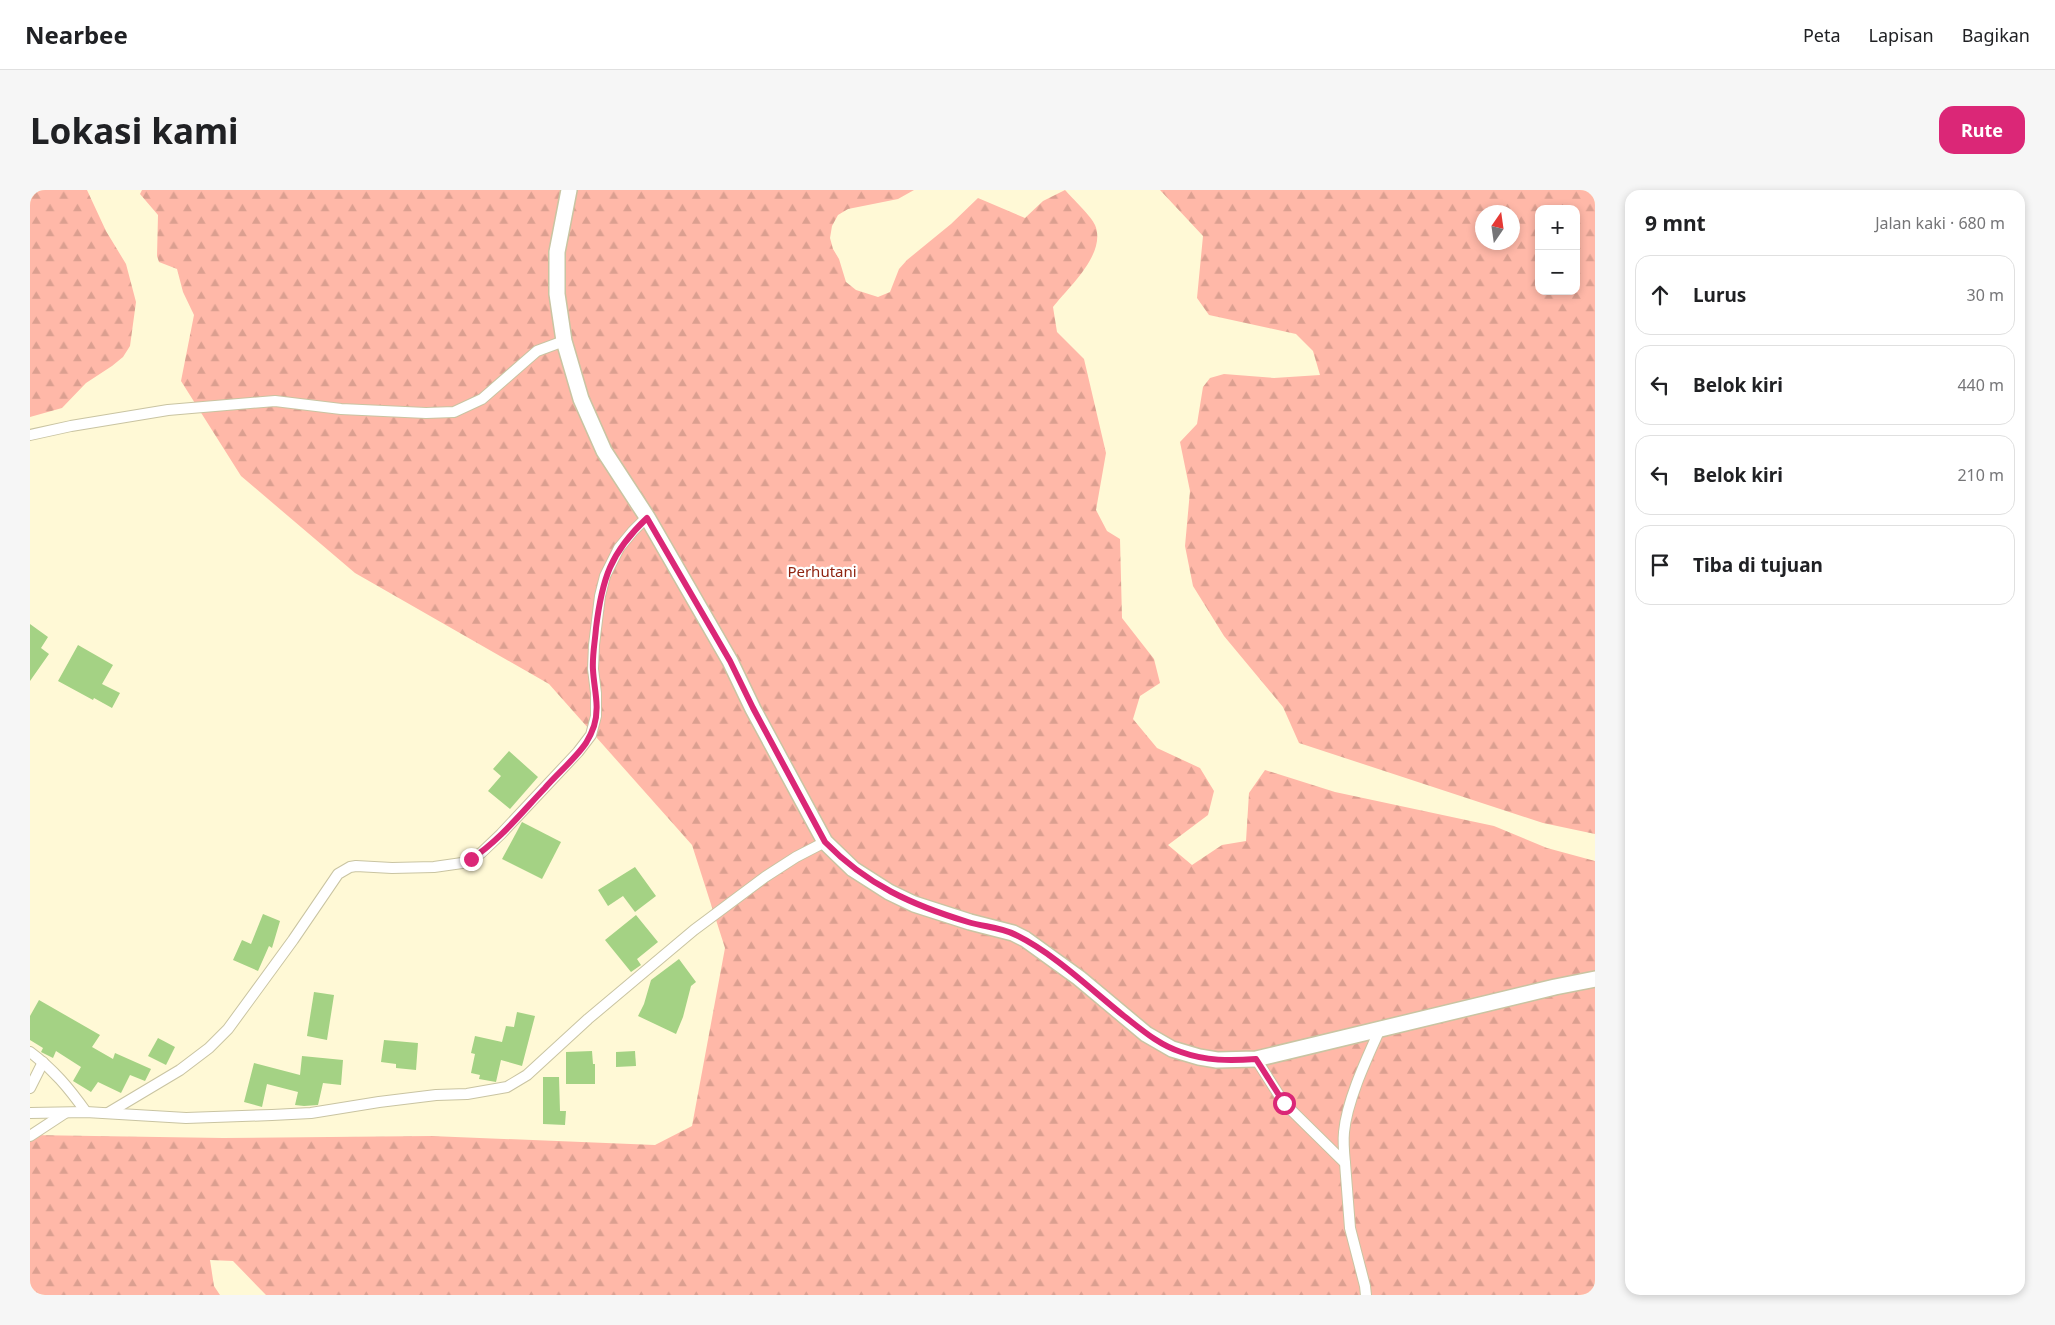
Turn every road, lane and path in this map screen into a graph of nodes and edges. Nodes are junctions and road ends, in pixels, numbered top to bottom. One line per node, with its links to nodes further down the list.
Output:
1 (569, 190): 2 (street)
2 (564, 341): 3 (street); 4 (street)
3 (30, 435)
4 (647, 518): 5 (street); 14 (street)
5 (825, 842): 9 (street); 14 (street)
6 (1595, 979): 7 (street)
7 (1380, 1029): 9 (street); 17 (street)
8 (30, 1052): 10 (street)
9 (1256, 1059): 17 (street)
10 (43, 1062): 11 (street); 13 (street)
11 (30, 1088)
12 (66, 1112): 13 (street); 15 (street); 16 (street)
13 (86, 1112): 14 (street)
14 (108, 1112)
15 (30, 1113)
16 (30, 1136)
17 (1345, 1163): 18 (street)
18 (1366, 1295)

